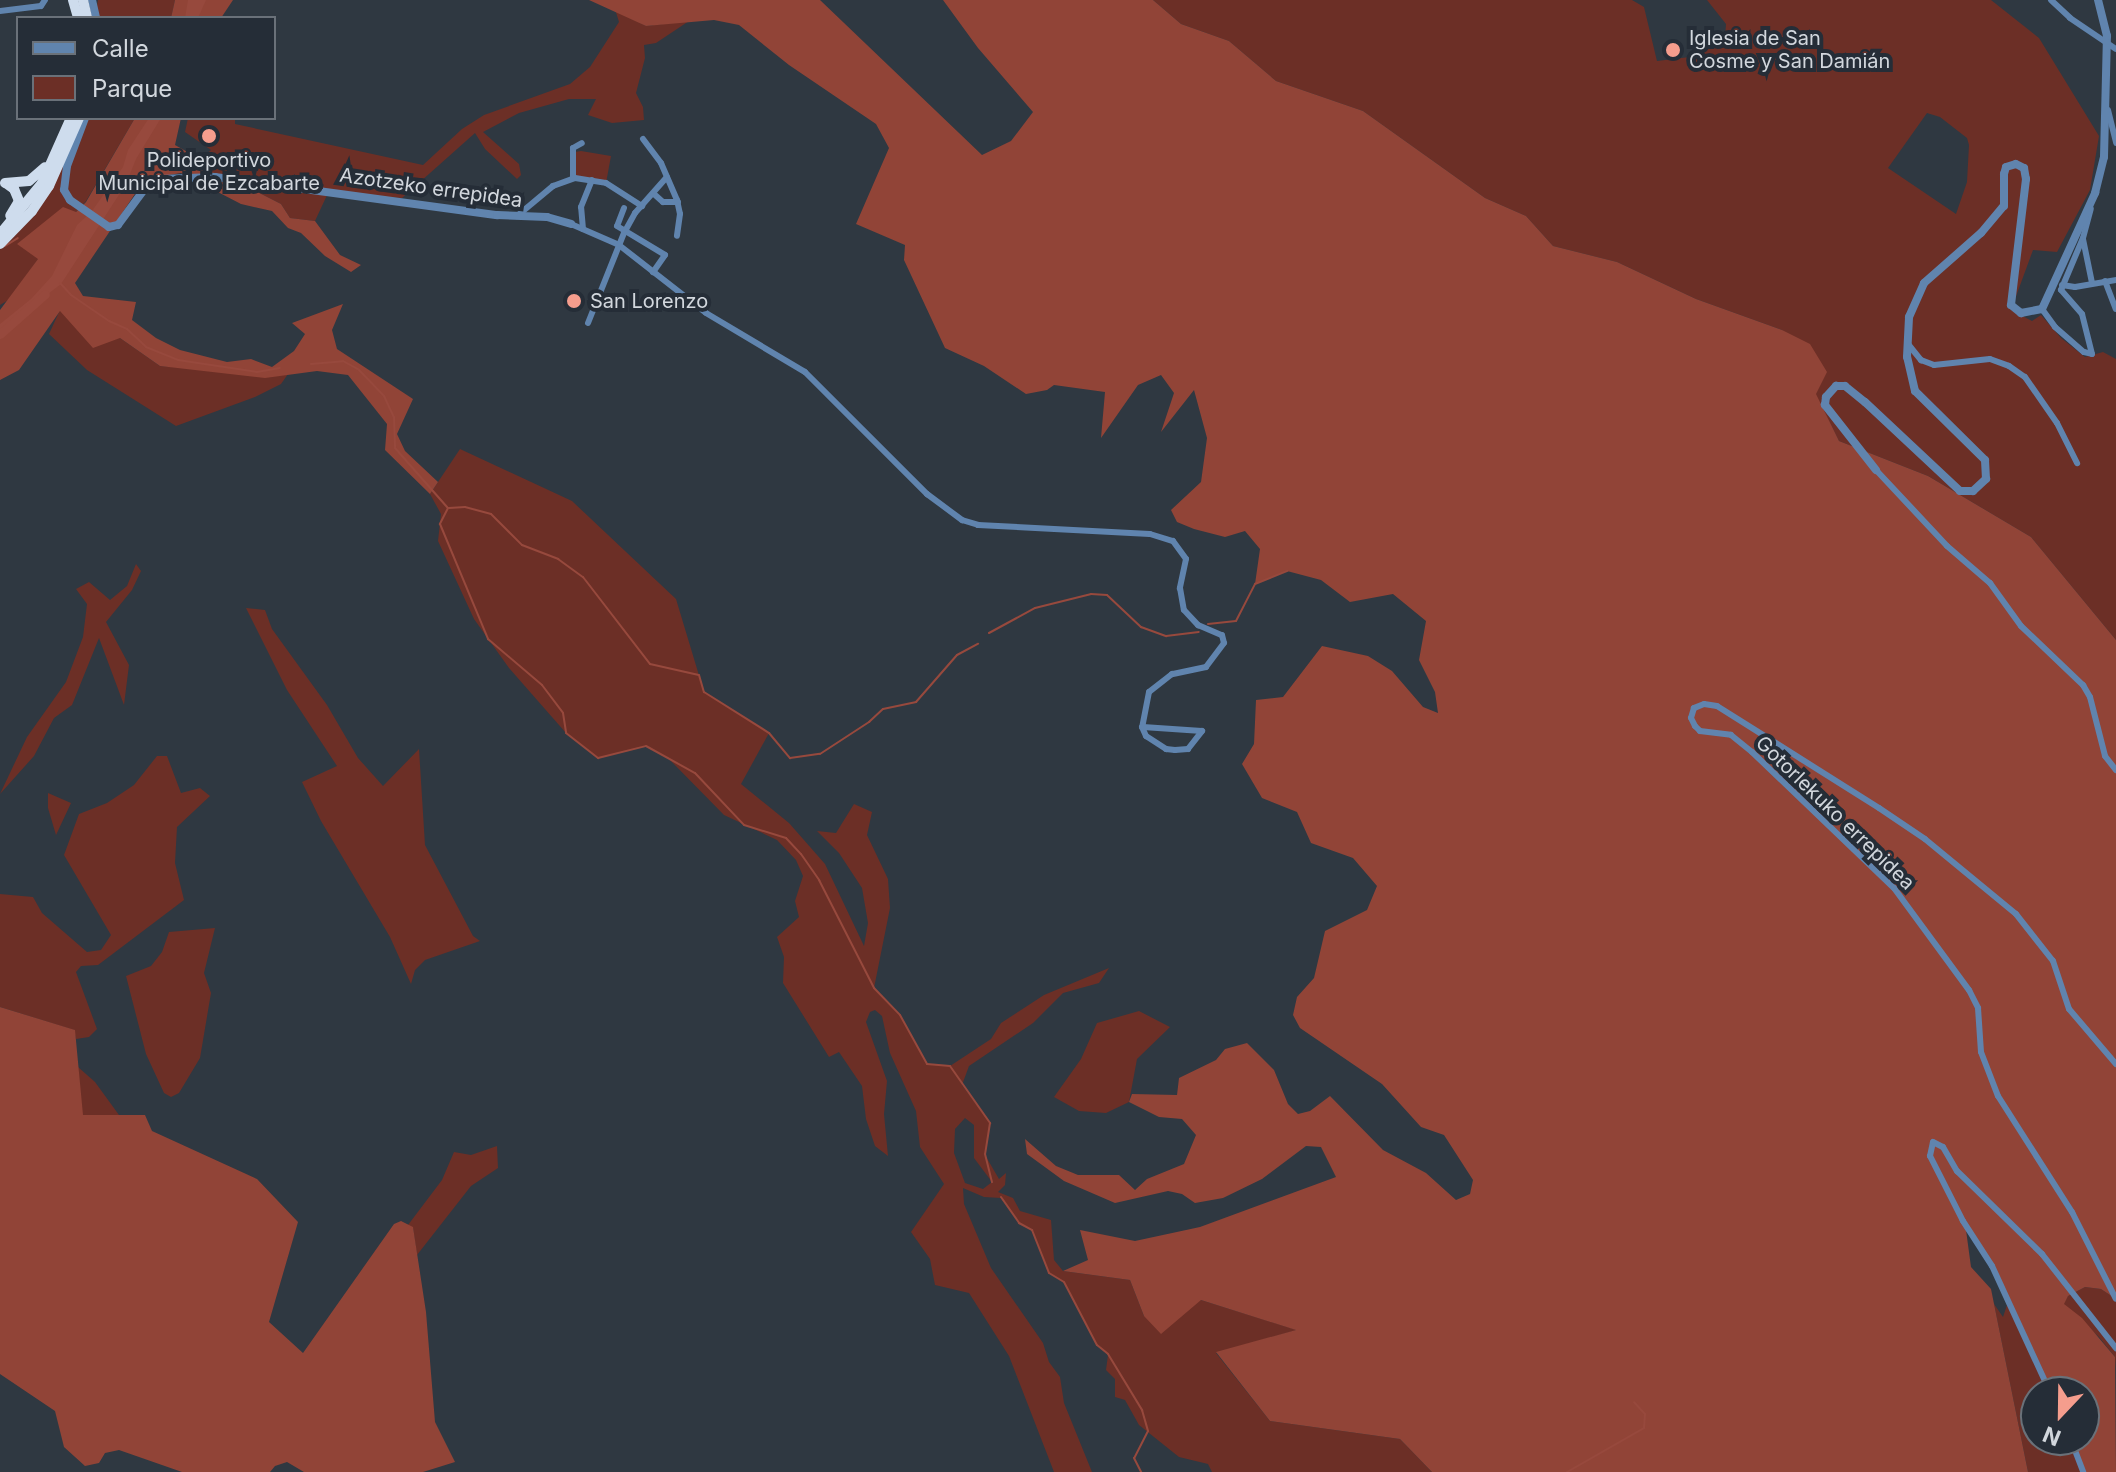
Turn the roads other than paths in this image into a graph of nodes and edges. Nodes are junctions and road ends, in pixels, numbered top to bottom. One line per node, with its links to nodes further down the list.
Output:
1 (2051, 0): 5 (street)
2 (2097, 0): 5 (street)
3 (43, 3): 4 (street)
4 (0, 11)
5 (2107, 43): 6 (street); 7 (street)
6 (2116, 49)
7 (2107, 107): 14 (street); 20 (street)
8 (68, 120): 18 (highway)
9 (68, 120): 29 (highway)
10 (78, 120): 32 (highway)
11 (84, 120): 24 (street, Azotzeko errepidea)
12 (643, 139): 15 (street)
13 (582, 143): 16 (street)
14 (2116, 143)
15 (667, 177): 19 (street); 21 (street)
16 (573, 178): 17 (street); 24 (street)
17 (592, 180): 22 (street); 27 (street)
18 (3, 182): 26 (highway)
19 (654, 194): 21 (street); 22 (street)
20 (2093, 198): 31 (street); 40 (street)
21 (678, 202): 30 (street)
22 (642, 206): 28 (street)
23 (624, 208): 28 (street)
24 (517, 216): 25 (street, Azotzeko errepidea)
25 (571, 224): 27 (street)
26 (0, 226)
27 (584, 229): 33 (street)
28 (624, 233): 33 (street); 34 (street)
29 (0, 234)
30 (677, 236)
31 (2083, 238): 37 (street); 38 (street)
32 (0, 244)
33 (619, 245): 34 (street); 42 (street)
34 (653, 272): 46 (street)
35 (2116, 280): 36 (street)
36 (2105, 281): 37 (street); 39 (street)
37 (2092, 283): 38 (street)
38 (2062, 285): 40 (street)
39 (2114, 299): 41 (street)
40 (2042, 309): 43 (street)
41 (2116, 309)
42 (588, 323)
43 (1908, 344): 44 (street); 45 (street)
44 (2077, 463)
45 (1876, 470): 47 (street)
46 (1142, 727): 46 (street)
47 (2116, 770)
48 (2116, 1064): 49 (street, Gotorlekuko errepidea)
49 (2116, 1299)
50 (2116, 1348): 51 (street)
51 (2043, 1376)

